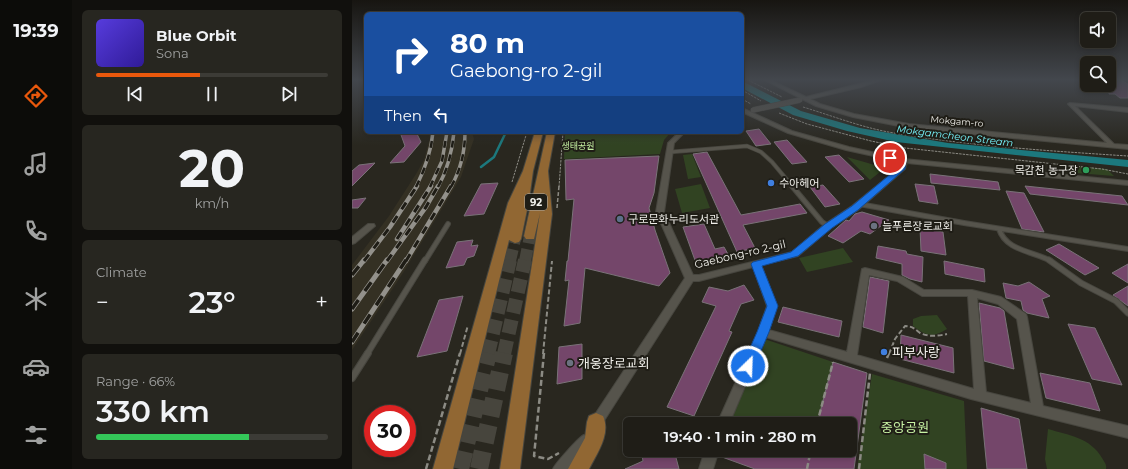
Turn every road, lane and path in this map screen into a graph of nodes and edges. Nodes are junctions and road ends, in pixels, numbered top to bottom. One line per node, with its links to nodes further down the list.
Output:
1 (746, 102): 4 (path)
2 (784, 102): 4 (street, bridge)
3 (810, 102): 12 (street, Mokgam-ro)
4 (752, 107): 6 (street)
5 (1128, 110): 12 (street)
6 (744, 111): 15 (street)
7 (775, 111): 18 (path)
8 (538, 134): 17 (main road, 92)
9 (551, 134): 16 (main road, 92)
10 (563, 134): 21 (path)
11 (680, 134): 14 (street)
12 (1112, 145): 13 (street, Mokgam-ro)
13 (1128, 146)
14 (670, 152): 24 (lane); 32 (street)
15 (904, 161): 19 (street); 20 (street, Gaebong-ro 2-gil)
16 (543, 167): 26 (main road, 92); 52 (main road)
17 (528, 171): 27 (main road, 92); 51 (main road)
18 (1128, 174)
19 (1128, 183)
20 (859, 204): 24 (street, Gaebong-ro 2-gil); 25 (lane)
21 (556, 214)
22 (448, 224): 41 (lane)
23 (371, 226): 28 (street)
24 (828, 226): 31 (street, Gaebong-ro 2-gil)
25 (999, 229): 29 (lane); 34 (lane)
26 (530, 236)
27 (515, 239)
28 (352, 241)
29 (1128, 249)
30 (552, 261): 48 (path)
31 (756, 264): 32 (street, Gaebong-ro 2-gil); 35 (street)
32 (690, 278): 46 (street)
33 (972, 293): 38 (street); 42 (street); 43 (street)
34 (1128, 313)
35 (763, 332): 37 (street); 44 (street)
36 (947, 334): 40 (path)
37 (835, 353): 38 (street); 45 (path)
38 (851, 358): 39 (street)
39 (871, 363): 40 (street); 57 (path)
40 (883, 367): 42 (street)
41 (352, 378)
42 (980, 396): 43 (street)
43 (1038, 410): 47 (street)
44 (726, 417)
45 (820, 417)
46 (596, 422): 48 (street); 54 (main road)
47 (1128, 432)
48 (579, 450): 53 (street)
49 (710, 457): 55 (street)
50 (809, 457): 56 (path)
51 (443, 469)
52 (510, 469)
53 (560, 469)
54 (578, 469)
55 (706, 469)
56 (807, 469)
57 (859, 469)

